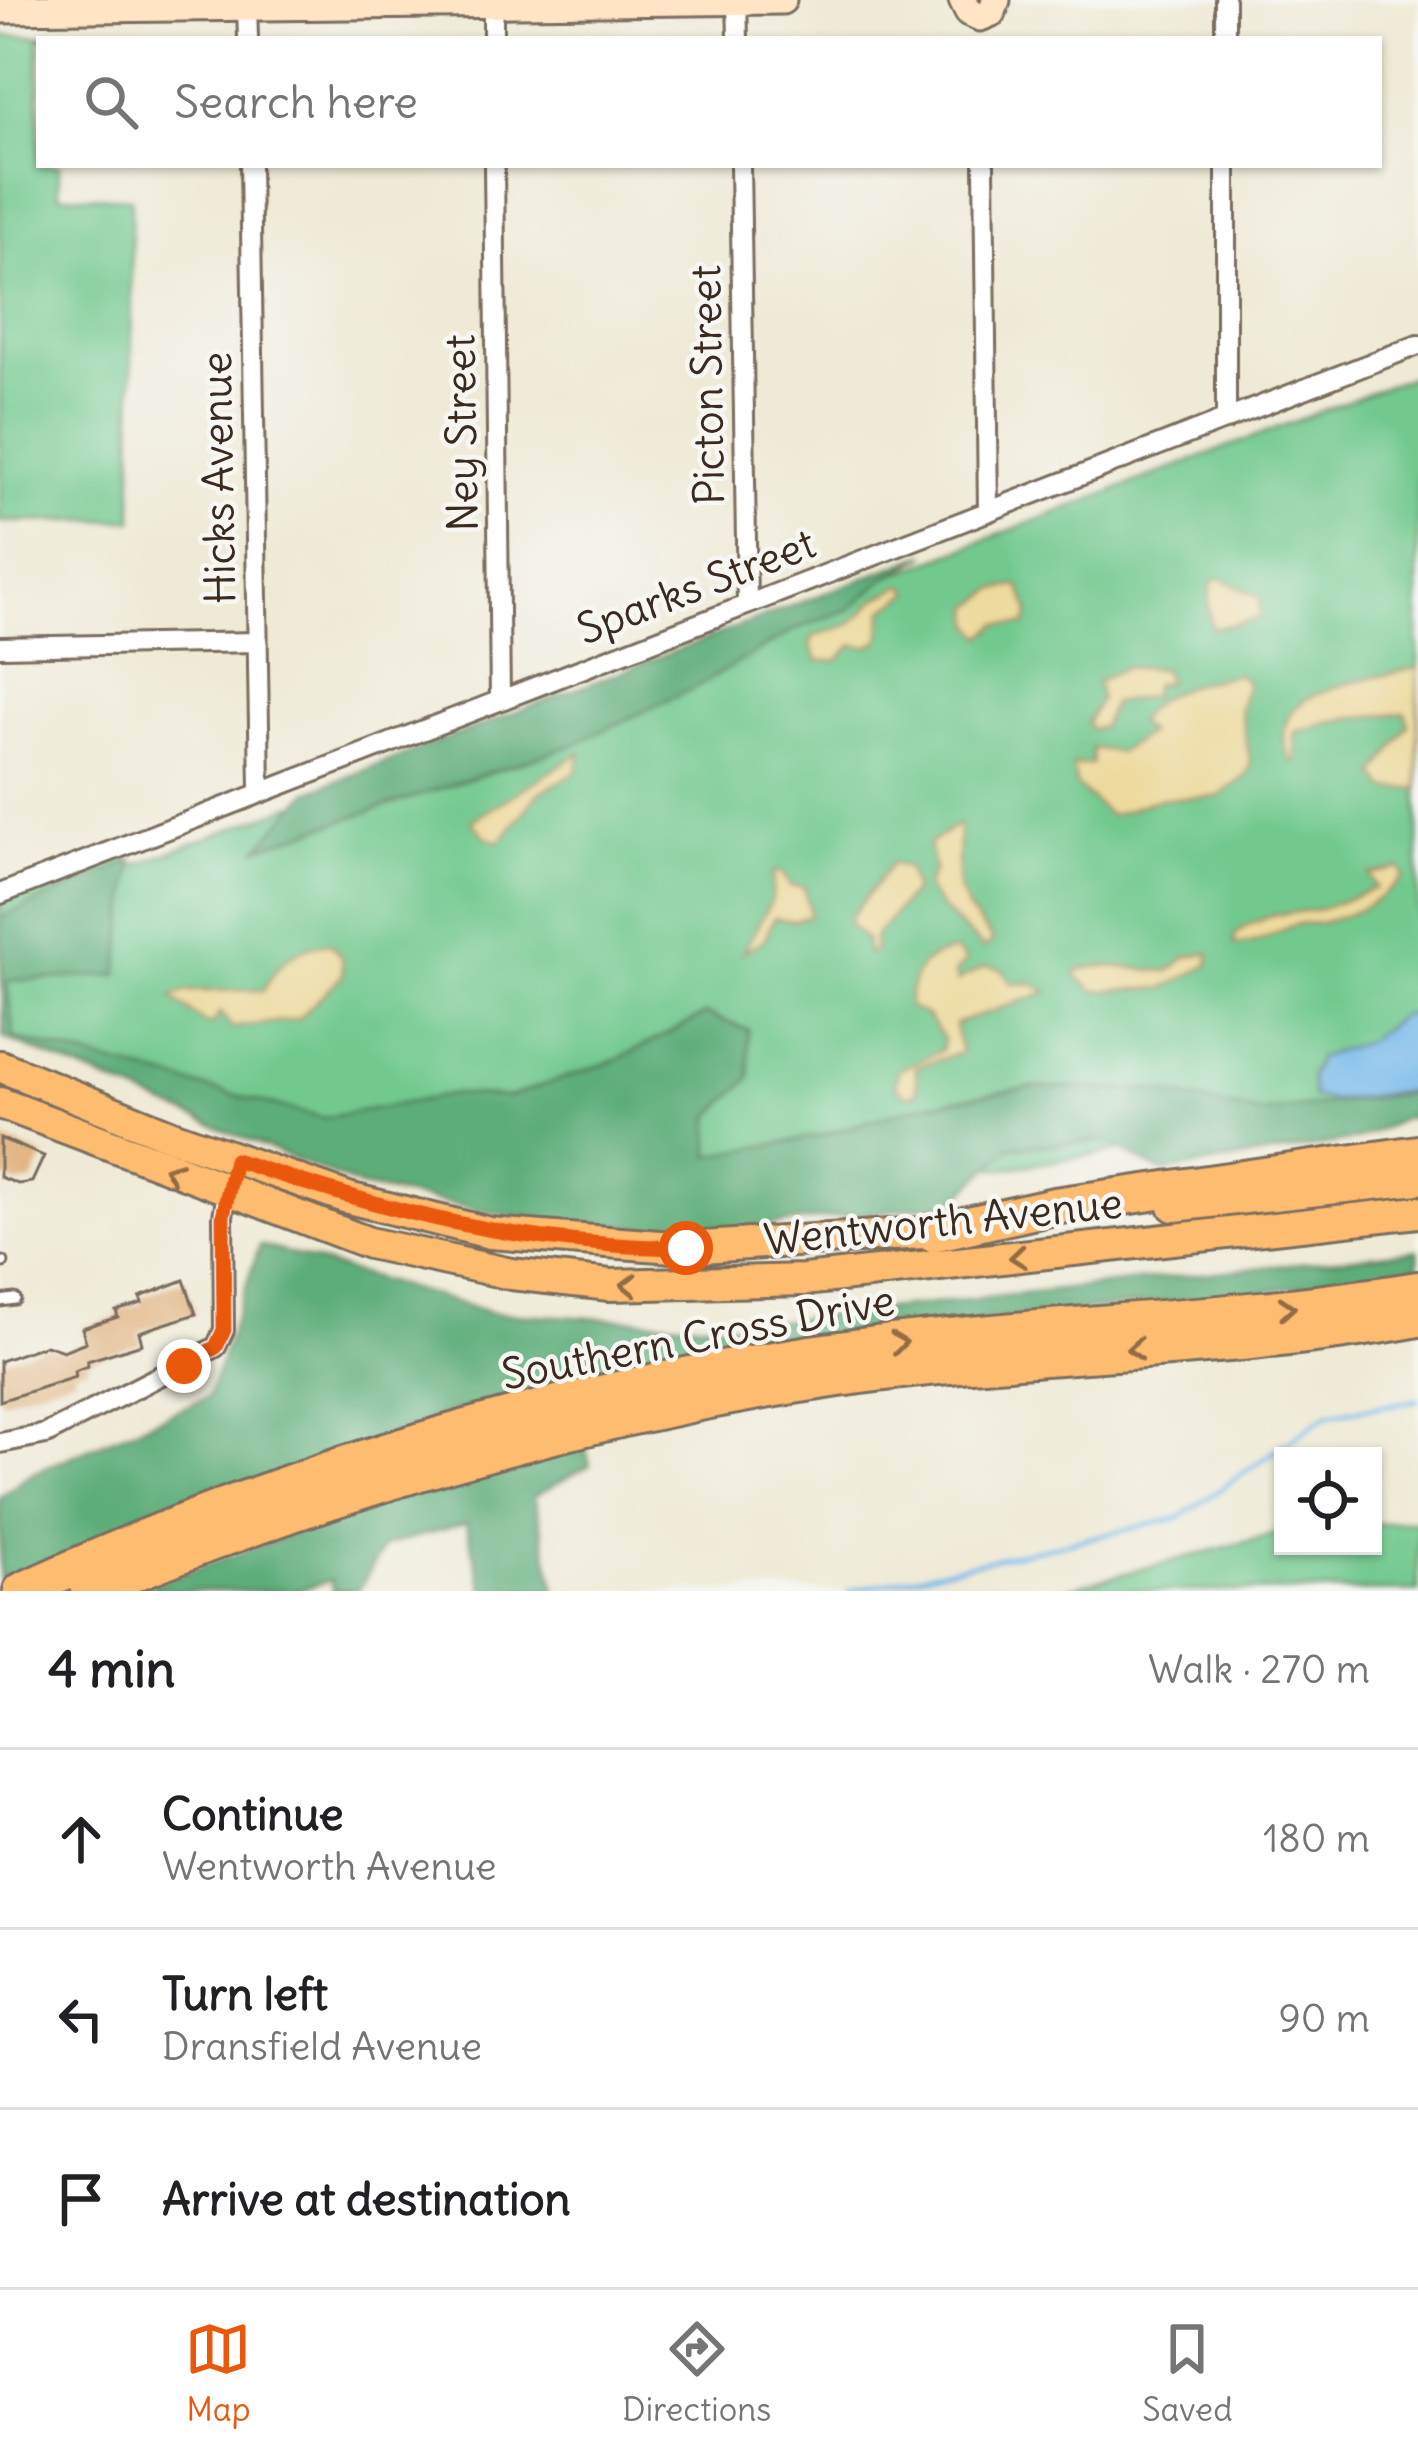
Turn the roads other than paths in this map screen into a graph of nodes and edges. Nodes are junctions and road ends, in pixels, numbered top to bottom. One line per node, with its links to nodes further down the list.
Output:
1 (782, 0): 6 (main road)
2 (952, 0): 7 (main road)
3 (999, 0): 4 (street); 7 (main road)
4 (1018, 0)
5 (1225, 0): 16 (street)
6 (737, 1): 10 (main road); 15 (street)
7 (963, 1)
8 (282, 3): 10 (main road); 11 (main road)
9 (42, 4): 11 (main road); 12 (main road)
10 (493, 4): 14 (street)
11 (247, 6): 13 (street)
12 (0, 9)
13 (248, 36)
14 (493, 36)
15 (738, 36)
16 (1225, 36)
17 (250, 168): 26 (street, Hicks Avenue)
18 (494, 168): 28 (street, Ney Street)
19 (740, 168): 25 (street, Picton Street)
20 (984, 168): 24 (street)
21 (1226, 168): 23 (street)
22 (1418, 345): 23 (street, Sparks Street)
23 (1226, 420): 24 (street, Sparks Street)
24 (988, 512): 25 (street, Sparks Street)
25 (747, 604): 28 (street, Sparks Street)
26 (257, 642): 27 (street); 29 (street, Hicks Avenue)
27 (0, 647)
28 (500, 700): 29 (street, Sparks Street)
29 (260, 790): 30 (street, Sparks Street)
30 (0, 894)
31 (0, 1066): 34 (main road, Wentworth Avenue)
32 (0, 1103): 36 (main road, Wentworth Avenue, one-way to 32)
33 (1418, 1154): 38 (highway)
34 (235, 1160): 36 (street); 38 (main road, Wentworth Avenue)
35 (1418, 1179): 38 (main road, Wentworth Avenue)
36 (226, 1192): 37 (main road, Wentworth Avenue, one-way to 36); 43 (street)
37 (1418, 1212)
38 (932, 1233)
39 (1418, 1290): 44 (highway, Southern Cross Drive, one-way to 39)
40 (15, 1300): 41 (lane)
41 (0, 1301)
42 (1418, 1318): 45 (highway, Southern Cross Drive, one-way to 45)
43 (0, 1443)
44 (22, 1591)
45 (88, 1591)

